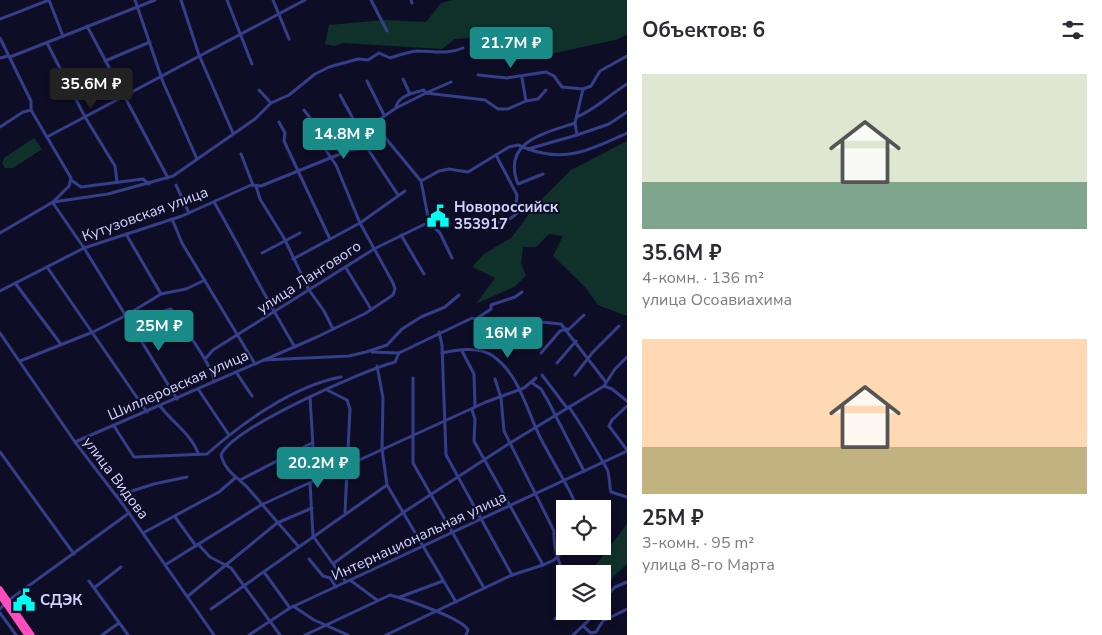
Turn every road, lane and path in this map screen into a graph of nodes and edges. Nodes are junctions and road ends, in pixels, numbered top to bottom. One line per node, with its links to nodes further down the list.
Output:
1 (49, 0): 11 (street); 15 (street)
2 (135, 0): 9 (street)
3 (154, 0): 9 (street)
4 (181, 0): 21 (street)
5 (227, 0): 14 (street)
6 (273, 0): 10 (street)
7 (305, 0): 10 (street)
8 (371, 0): 13 (street)
9 (138, 7): 12 (street); 18 (street)
10 (279, 13): 14 (street); 17 (street)
11 (0, 19)
12 (87, 26): 15 (street); 25 (street)
13 (387, 30)
14 (240, 35): 21 (street); 26 (street)
15 (63, 36): 19 (street)
16 (0, 38): 23 (street)
17 (290, 39)
18 (150, 42): 25 (street); 27 (street)
19 (47, 43): 23 (street); 48 (street)
20 (463, 48): 42 (street)
21 (199, 55): 27 (street); 55 (street)
22 (627, 56): 34 (street)
23 (9, 57): 24 (street); 44 (street)
24 (0, 58)
25 (105, 61): 40 (street)
26 (252, 64)
27 (161, 75): 40 (street); 65 (street)
28 (478, 75): 29 (street)
29 (522, 78): 34 (street); 41 (street)
30 (403, 79): 38 (street)
31 (367, 82): 47 (street)
32 (451, 82): 37 (street)
33 (627, 84): 49 (street)
34 (584, 89): 49 (street)
35 (259, 90): 42 (street)
36 (546, 90): 41 (street)
37 (426, 93): 38 (street); 41 (street); 43 (street)
38 (410, 94): 43 (street)
39 (340, 95): 56 (street)
40 (123, 96): 48 (street); 69 (street)
41 (526, 101)
42 (271, 103): 55 (street)
43 (396, 108): 47 (street, Кутузовская улица)
44 (31, 110): 53 (street); 58 (street)
45 (304, 110): 66 (street)
46 (627, 112): 57 (street)
47 (384, 115): 52 (street, Кутузовская улица)
48 (85, 117): 58 (street); 72 (street)
49 (577, 117): 51 (street)
50 (279, 122): 67 (street)
51 (575, 123): 57 (street); 59 (street)
52 (373, 124): 56 (street, Кутузовская улица); 71 (street)
53 (0, 127)
54 (627, 133): 61 (street)
55 (232, 134): 65 (street)
56 (360, 135): 60 (street); 62 (street, Кутузовская улица)
57 (577, 135): 61 (street)
58 (47, 137): 70 (street)
59 (522, 147): 61 (street); 64 (street); 68 (street)
60 (366, 148): 62 (street); 77 (street)
61 (528, 149)
62 (350, 150): 66 (street, Кутузовская улица)
63 (241, 154): 75 (street)
64 (496, 155): 71 (street); 83 (street)
65 (198, 158): 69 (street)
66 (332, 158): 67 (street, Кутузовская улица); 84 (street)
67 (298, 173): 75 (street, Кутузовская улица); 89 (street)
68 (543, 174)
69 (168, 178): 73 (street)
70 (71, 180): 72 (street); 78 (street)
71 (420, 180): 82 (street)
72 (118, 182): 73 (street)
73 (149, 184): 78 (street)
74 (176, 185): 80 (street)
75 (254, 186): 79 (street, Кутузовская улица); 90 (street)
76 (405, 191): 77 (street)
77 (398, 195): 84 (street)
78 (52, 202): 85 (street); 91 (street)
79 (214, 202): 80 (street, Кутузовская улица); 107 (street)
80 (189, 213): 81 (street, Кутузовская улица)
81 (172, 220): 86 (street, Кутузовская улица); 99 (street)
82 (429, 222): 88 (street, улица Лангового); 94 (street)
83 (485, 222)
84 (360, 223): 89 (street); 92 (street)
85 (0, 233)
86 (126, 234): 91 (street, Кутузовская улица); 104 (street)
87 (300, 234): 90 (street)
88 (401, 235): 92 (street, улица Лангового); 98 (street)
89 (330, 239): 95 (street)
90 (285, 240): 93 (street); 95 (street)
91 (84, 248): 96 (street, Кутузовская улица); 109 (street)
92 (374, 249): 97 (street, улица Лангового); 106 (street, Шиллеровская улица)
93 (262, 253)
94 (452, 258)
95 (293, 259): 101 (street)
96 (47, 267): 100 (street, Кутузовская улица); 114 (street)
97 (346, 268): 101 (street, улица Лангового); 106 (street)
98 (424, 274)
99 (205, 280): 104 (street); 118 (street)
100 (15, 282): 102 (street, Кутузовская улица); 120 (street)
101 (309, 290): 107 (street, улица Лангового); 112 (street)
102 (0, 291)
103 (522, 292): 115 (street)
104 (162, 294): 109 (street)
105 (459, 295): 123 (street)
106 (371, 309): 112 (street, Шиллеровская улица)
107 (274, 313): 118 (street, улица Лангового); 121 (street)
108 (584, 315): 113 (street)
109 (125, 316): 110 (street); 114 (street)
110 (132, 326): 128 (street); 152 (street)
111 (619, 326): 129 (street)
112 (333, 329): 121 (street, Шиллеровская улица)
113 (567, 329): 117 (street); 119 (street); 126 (street)
114 (93, 332): 120 (street); 160 (street)
115 (439, 332): 124 (street); 125 (street)
116 (0, 333): 131 (street, улица Видова)
117 (528, 334)
118 (238, 336): 128 (street, улица Лангового); 133 (street)
119 (576, 341): 129 (street); 132 (street)
120 (60, 343): 131 (street)
121 (295, 347): 130 (street, Шиллеровская улица)
122 (462, 351): 125 (street); 147 (street); 159 (street)
123 (366, 352): 124 (street); 130 (street, Шиллеровская улица)
124 (399, 352): 134 (street)
125 (442, 353): 162 (street)
126 (541, 353)
127 (627, 357): 143 (street)
128 (206, 358): 142 (street)
129 (587, 358): 137 (street); 143 (street)
130 (262, 360): 133 (street, Шиллеровская улица)
131 (20, 361): 167 (street, улица Видова)
132 (557, 363)
133 (255, 364): 135 (street, Шиллеровская улица)
134 (378, 366): 148 (street); 170 (street)
135 (236, 372): 142 (street, Шиллеровская улица); 149 (street)
136 (542, 375): 157 (street)
137 (574, 375)
138 (341, 377): 154 (street)
139 (413, 378): 166 (street)
140 (536, 378): 144 (street)
141 (495, 379): 151 (street)
142 (214, 381): 146 (street, Шиллеровская улица)
143 (605, 381): 145 (street)
144 (530, 382): 147 (street); 161 (street)
145 (604, 386): 153 (street); 157 (street)
146 (198, 389): 152 (street, Шиллеровская улица); 165 (street)
147 (520, 389): 151 (street); 164 (street)
148 (327, 390): 150 (street); 176 (street)
149 (252, 396)
150 (310, 397): 158 (street); 168 (street)
151 (501, 398): 159 (street); 169 (street)
152 (177, 399): 155 (street, Шиллеровская улица)
153 (627, 401)
154 (282, 402): 158 (street); 165 (street)
155 (160, 406): 160 (street, Шиллеровская улица); 173 (street)
156 (627, 406): 171 (street, Интернациональная улица)
157 (568, 408): 161 (street); 175 (street)
158 (285, 409): 180 (street)
159 (473, 409): 162 (street); 174 (street)
160 (147, 412): 163 (street, Шиллеровская улица)
161 (555, 415): 164 (street); 177 (street)
162 (443, 422): 166 (street); 179 (street)
163 (114, 426): 167 (street, Шиллеровская улица); 173 (street)
164 (535, 428): 169 (street); 183 (street)
165 (229, 435): 173 (street)
166 (414, 435): 170 (street); 187 (street)
167 (75, 442): 188 (street, улица Видова)
168 (313, 443): 181 (street); 182 (street)
169 (510, 443): 174 (street); 186 (street)
170 (382, 449): 176 (street); 185 (street)
171 (627, 450): 175 (street, Интернациональная улица)
172 (0, 452): 206 (street)
173 (198, 453)
174 (484, 460): 179 (street); 192 (street)
175 (601, 462): 177 (street, Интернациональная улица); 189 (street)
176 (346, 466): 182 (street); 196 (street)
177 (584, 471): 183 (street, Интернациональная улица)
178 (187, 477): 188 (street)
179 (457, 477): 187 (street); 198 (street)
180 (235, 478): 181 (street); 197 (street)
181 (240, 480): 191 (street)
182 (315, 480): 184 (street)
183 (563, 481): 186 (street, Интернациональная улица); 190 (street)
184 (310, 483): 191 (street); 193 (street)
185 (387, 485): 194 (street); 196 (street)
186 (536, 494): 192 (street, Интернациональная улица); 207 (street)
187 (430, 495): 194 (street); 201 (street)
188 (116, 496): 195 (street, улица Видова)
189 (627, 497)
190 (573, 500)
191 (262, 505): 199 (street); 203 (street)
192 (509, 507): 198 (street, Интернациональная улица); 212 (street)
193 (312, 508): 199 (street); 202 (street)
194 (404, 512): 205 (street); 209 (street)
195 (128, 513): 200 (street, улица Видова); 206 (street)
196 (345, 513): 202 (street)
197 (175, 517): 200 (street); 203 (street)
198 (481, 520): 201 (street, Интернациональная улица); 215 (street)
199 (277, 523): 204 (street); 211 (street)
200 (143, 533): 210 (street, улица Видова)
201 (453, 533): 205 (street, Интернациональная улица); 223 (street)
202 (313, 536): 204 (street); 209 (street)
203 (197, 545): 210 (street); 211 (street)
204 (299, 547): 214 (street)
205 (424, 547): 217 (street, Интернациональная улица); 218 (street)
206 (74, 554): 230 (street)
207 (557, 557): 212 (street); 238 (street)
208 (309, 559): 221 (street)
209 (334, 563): 217 (street)
210 (166, 565): 227 (street, улица Видова)
211 (225, 565): 220 (street); 227 (street)
212 (543, 566): 215 (street)
213 (121, 567): 222 (street)
214 (264, 572): 220 (street); 232 (street)
215 (512, 575): 223 (street)
216 (89, 581): 222 (street)
217 (348, 581): 221 (street, Интернациональная улица); 229 (street)
218 (444, 581): 228 (street); 231 (street)
219 (627, 582): 225 (street)
220 (244, 584): 234 (street); 239 (street)
221 (336, 587): 232 (street, Интернациональная улица)
222 (94, 588): 241 (street)
223 (484, 588): 231 (street)
224 (0, 589): 230 (highway)
225 (611, 592)
226 (0, 596): 230 (highway)
227 (188, 596): 250 (street, улица Видова)
228 (399, 598): 229 (street); 236 (street)
229 (377, 600): 242 (street)
230 (6, 601): 233 (street); 246 (highway); 247 (highway)
231 (456, 602): 236 (street)
232 (291, 607): 239 (street, Интернациональная улица); 242 (street)
233 (0, 609)
234 (211, 609)
235 (627, 609): 243 (street)
236 (438, 611): 244 (street); 255 (street)
237 (0, 613): 245 (street)
238 (555, 619)
239 (270, 620): 251 (street, Интернациональная улица); 252 (street)
240 (587, 620): 243 (street)
241 (119, 623): 248 (street); 249 (street)
242 (327, 626): 253 (street); 254 (street)
243 (583, 626): 256 (street)
244 (466, 634)
245 (16, 635)
246 (27, 635)
247 (32, 635)
248 (102, 635)
249 (128, 635)
250 (214, 635)
251 (250, 635)
252 (280, 635)
253 (305, 635)
254 (348, 635)
255 (386, 635)
256 (573, 635)

